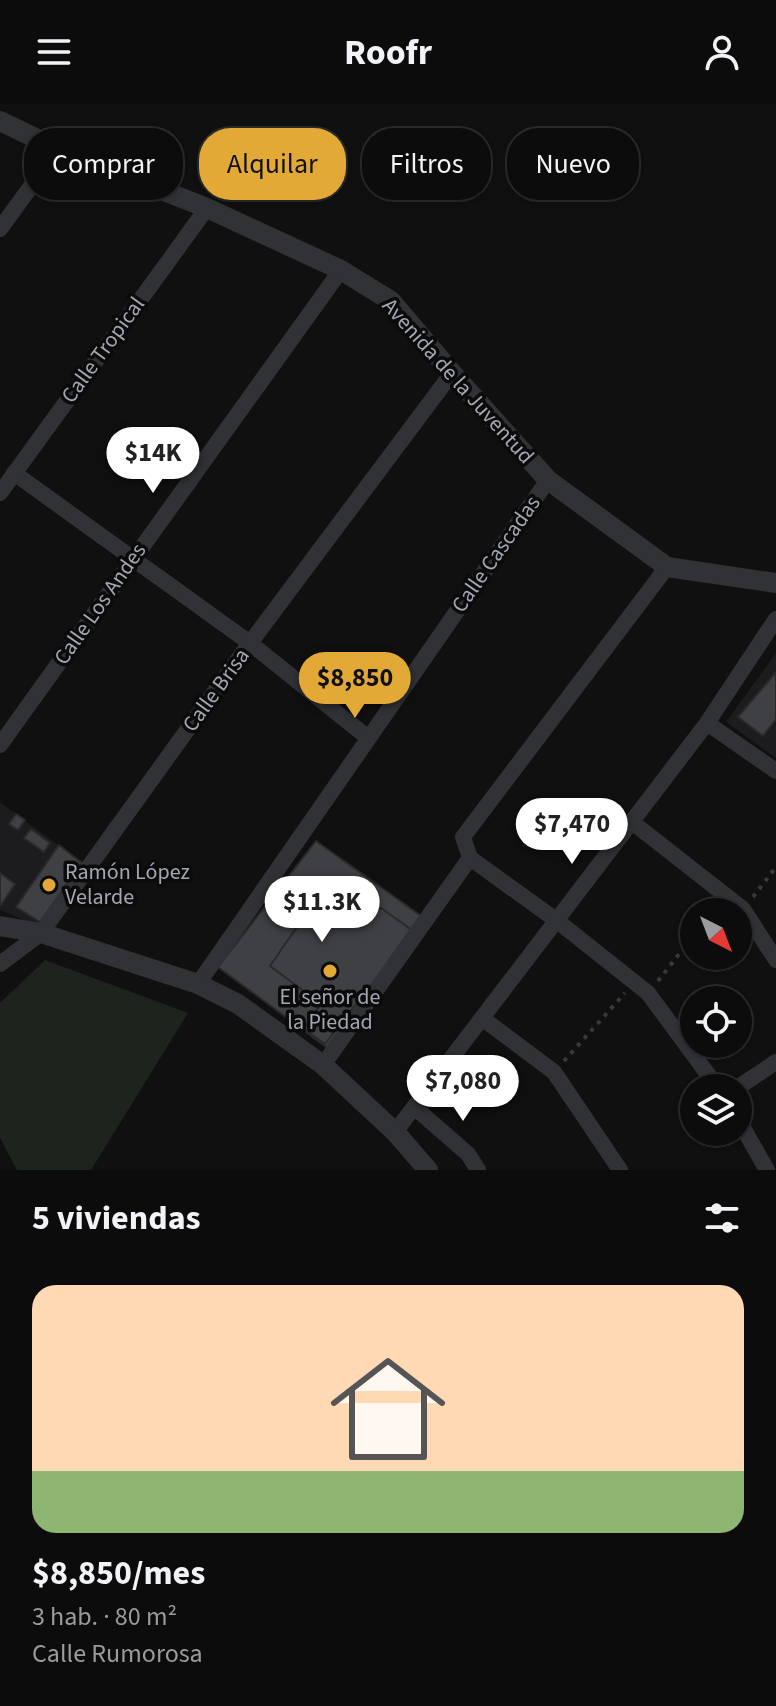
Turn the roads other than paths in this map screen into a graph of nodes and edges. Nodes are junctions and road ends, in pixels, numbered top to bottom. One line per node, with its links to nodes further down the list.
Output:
1 (0, 121): 2 (street, Avenida de la Juventud)
2 (24, 133)
3 (24, 196): 6 (street)
4 (183, 198): 5 (street, Avenida de la Juventud)
5 (207, 208): 7 (street, Avenida de la Juventud); 9 (street, Calle Tropical)
6 (0, 229)
7 (341, 270): 8 (street, Avenida de la Juventud); 12 (street, Calle Los Andes)
8 (452, 373): 10 (street, Avenida de la Juventud); 16 (street, Calle Brisa)
9 (14, 473): 11 (street, Calle Tropical); 12 (street)
10 (548, 480): 13 (street, Avenida de la Juventud); 18 (street, Calle Cascadas)
11 (0, 493)
12 (132, 558): 16 (street); 19 (street, Calle Los Andes)
13 (667, 567): 14 (street, Avenida de la Juventud); 22 (street)
14 (776, 583)
15 (776, 619): 17 (street)
16 (250, 643): 18 (street); 25 (street, Calle Brisa)
17 (707, 723): 20 (street); 21 (street)
18 (367, 737): 28 (street, Calle Cascadas)
19 (0, 745)
20 (776, 771)
21 (632, 822): 23 (street); 26 (street)
22 (470, 858): 23 (street); 31 (street)
23 (556, 920): 29 (street); 32 (street)
24 (0, 926): 25 (street)
25 (41, 933): 27 (street, Calle Brisa); 28 (street)
26 (776, 960)
27 (0, 964)
28 (198, 984): 31 (street)
29 (482, 1018): 34 (street); 39 (street)
30 (776, 1062): 33 (street)
31 (323, 1065): 35 (street)
32 (707, 1074)
33 (752, 1078)
34 (414, 1107): 35 (street); 38 (street)
35 (395, 1132): 37 (street)
36 (752, 1144): 40 (street)
37 (428, 1170)
38 (478, 1170)
39 (620, 1170)
40 (767, 1170)

